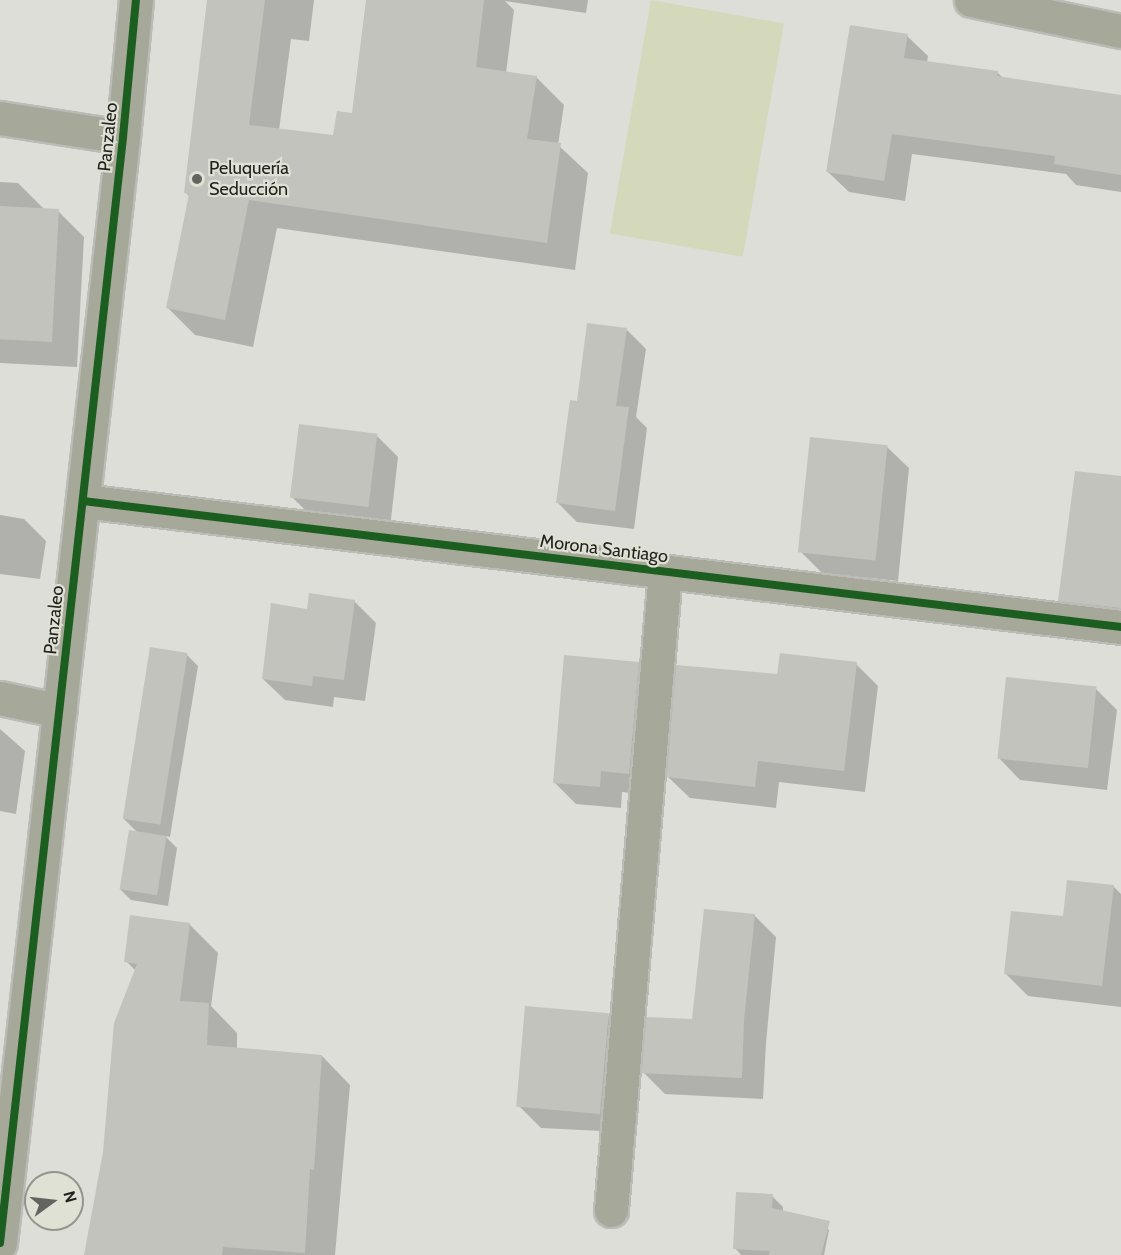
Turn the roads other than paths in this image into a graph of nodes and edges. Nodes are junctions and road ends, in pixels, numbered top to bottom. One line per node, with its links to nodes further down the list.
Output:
1 (136, 0): 5 (street, Panzaleo)
2 (971, 0): 3 (street)
3 (1121, 31)
4 (0, 118): 5 (street)
5 (123, 137): 6 (street, Panzaleo)
6 (83, 501): 7 (street, Morona Santiago); 10 (street, Panzaleo)
7 (665, 572): 8 (street, Morona Santiago); 11 (street)
8 (1121, 627)
9 (0, 698): 10 (street)
10 (60, 711): 12 (street, Panzaleo)
11 (611, 1210)
12 (0, 1244)

